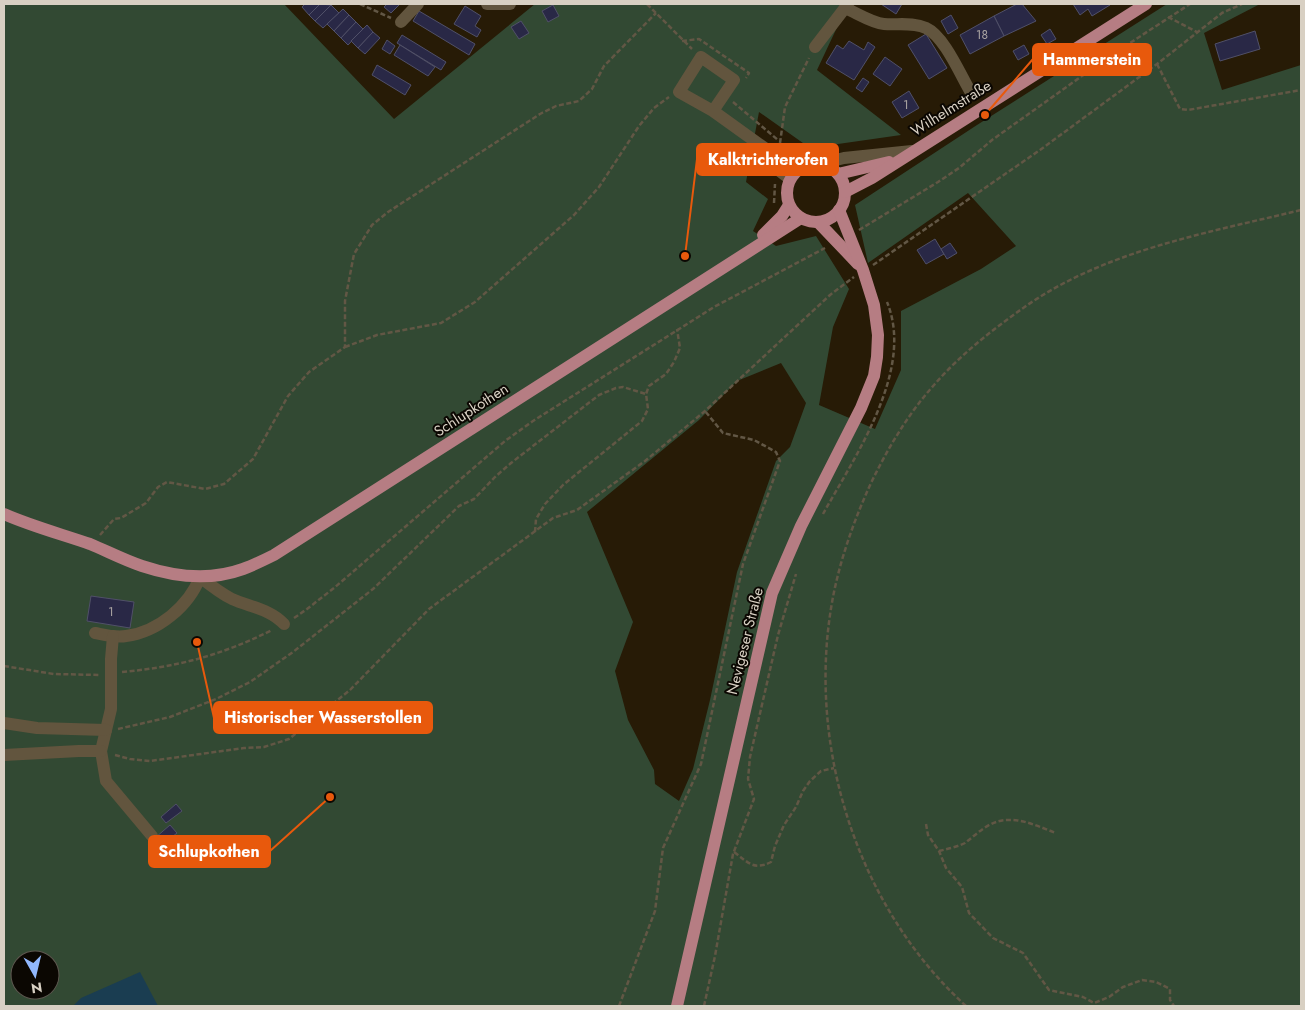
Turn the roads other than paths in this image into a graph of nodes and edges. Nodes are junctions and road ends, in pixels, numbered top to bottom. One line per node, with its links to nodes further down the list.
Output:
1 (418, 4): 6 (street)
2 (487, 4): 3 (street)
3 (510, 4)
4 (1146, 4): 10 (main road, Wilhelmstraße)
5 (846, 6): 7 (street); 8 (street)
6 (400, 22)
7 (815, 47)
8 (970, 90)
9 (713, 111): 9 (street); 13 (street)
10 (912, 151): 11 (main road, Wilhelmstraße); 12 (street)
11 (899, 159): 14 (main road, Wilhelmstraße); 15 (main road, Wilhelmstraße)
12 (818, 160): 13 (main road); 14 (main road)
13 (794, 174): 16 (main road)
14 (838, 174): 15 (main road)
15 (845, 192): 17 (main road)
16 (789, 205): 18 (main road); 20 (main road, Schlupkothen)
17 (840, 213): 19 (main road); 21 (main road, Nevigeser Straße)
18 (800, 218): 19 (main road); 20 (main road, Schlupkothen)
19 (822, 225): 21 (main road, Nevigeser Straße)
20 (750, 249): 23 (main road, Schlupkothen)
21 (852, 252): 32 (main road, Nevigeser Straße)
22 (4, 514): 23 (main road, Schlupkothen)
23 (200, 577): 24 (street); 26 (street)
24 (284, 624)
25 (95, 633): 26 (street)
26 (113, 636): 28 (street)
27 (4, 723): 28 (street)
28 (106, 730): 29 (street)
29 (101, 751): 30 (street); 31 (street)
30 (4, 755)
31 (152, 836)
32 (677, 1006)

